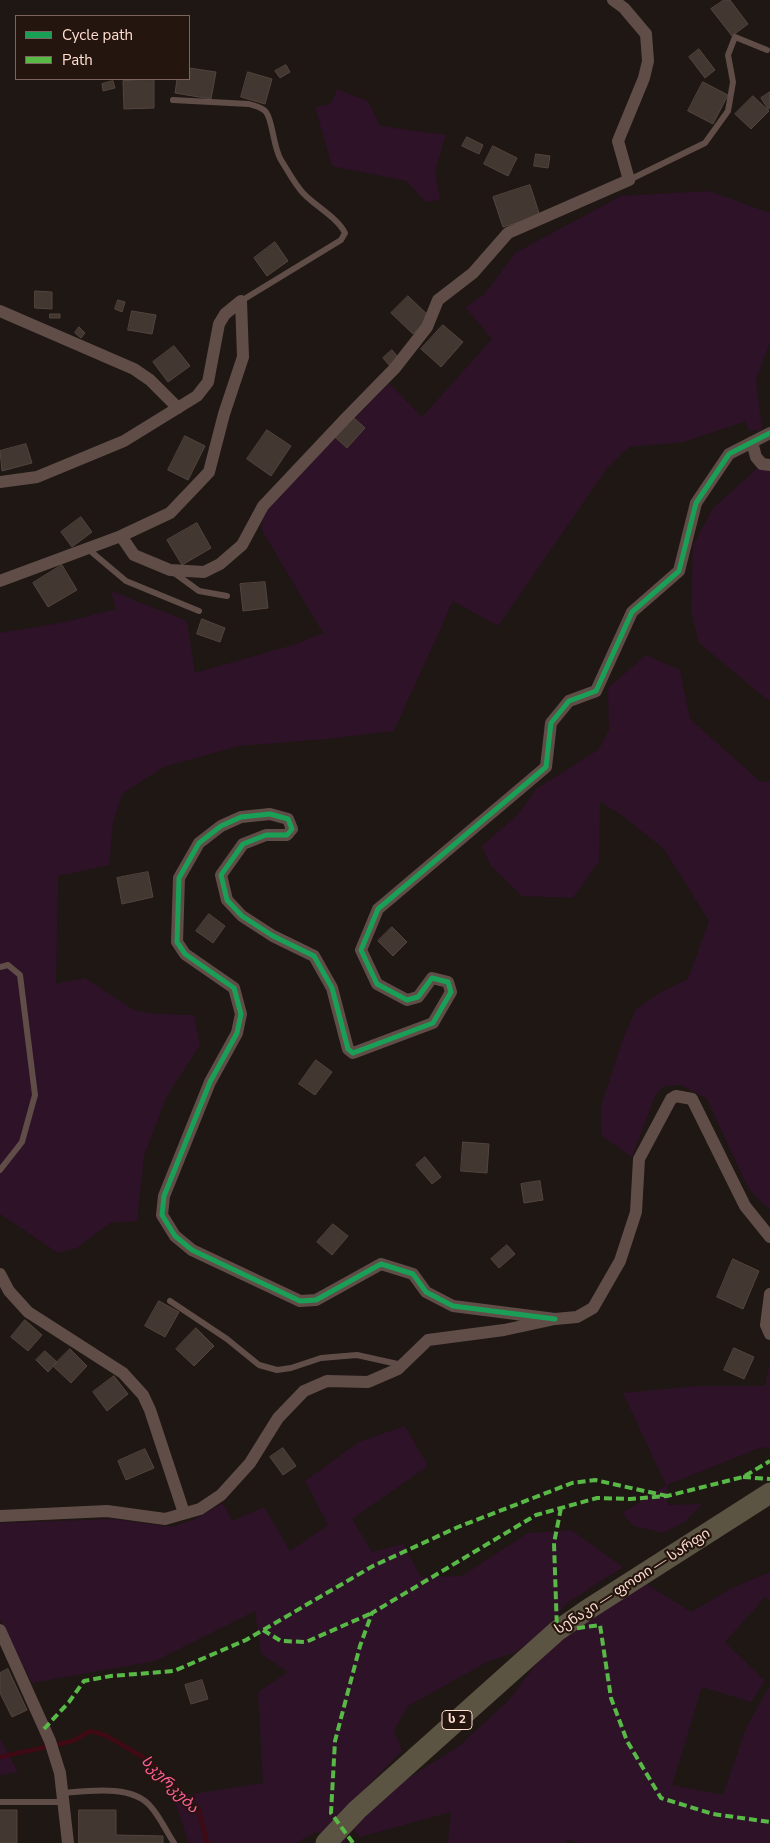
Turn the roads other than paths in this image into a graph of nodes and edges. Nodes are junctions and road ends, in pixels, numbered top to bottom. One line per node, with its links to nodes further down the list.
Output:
1 (613, 0): 4 (street)
2 (767, 50): 4 (lane)
3 (173, 100): 5 (lane)
4 (629, 180): 14 (street)
5 (241, 301): 7 (street); 12 (street)
6 (0, 311): 7 (street)
7 (178, 408): 11 (street)
8 (770, 433): 9 (street)
9 (752, 442): 10 (street); 24 (street)
10 (770, 465)
11 (0, 482)
12 (121, 536): 13 (street); 14 (street)
13 (88, 549): 15 (street); 17 (lane)
14 (170, 570): 16 (lane)
15 (0, 581)
16 (228, 596)
17 (199, 611)
18 (0, 967): 19 (lane)
19 (0, 1170)
20 (770, 1236): 24 (street)
21 (0, 1274): 28 (street)
22 (770, 1294): 25 (street)
23 (170, 1301): 26 (lane)
24 (555, 1319): 26 (street)
25 (770, 1334)
26 (402, 1365): 28 (street)
27 (770, 1493): 35 (highway, სენაკი — ფოთი — სარფი / ს 2)
28 (184, 1513): 29 (street)
29 (0, 1516)
30 (0, 1630): 31 (street)
31 (63, 1798): 32 (lane); 33 (street); 34 (lane)
32 (0, 1802)
33 (68, 1843)
34 (174, 1843)
35 (326, 1843)

